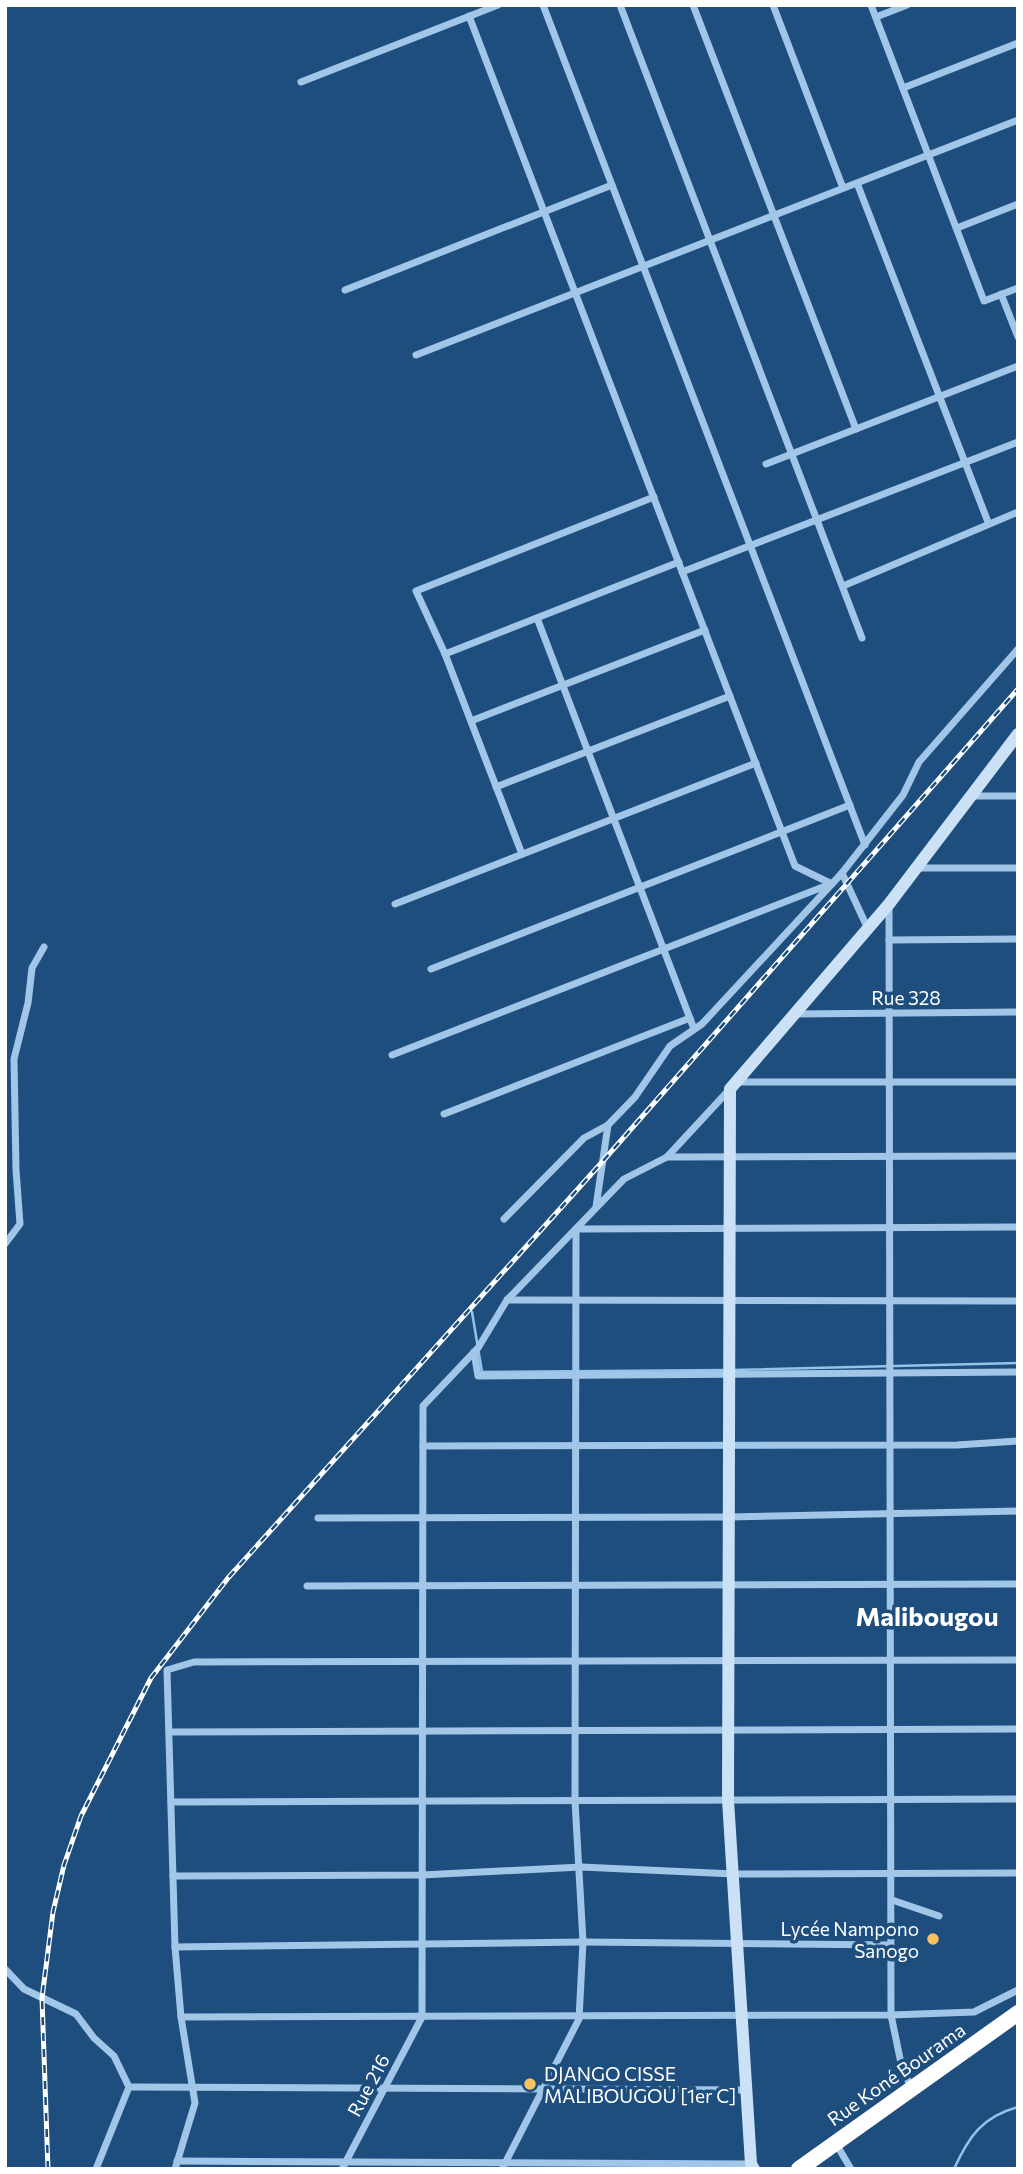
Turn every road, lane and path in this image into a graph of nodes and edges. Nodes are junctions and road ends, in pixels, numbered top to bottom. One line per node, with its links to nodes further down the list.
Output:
1 (498, 5): 8 (street)
2 (543, 5): 16 (street)
3 (620, 5): 22 (street)
4 (693, 5): 20 (street)
5 (773, 5): 17 (street)
6 (871, 5): 9 (street)
7 (907, 5): 9 (street)
8 (469, 16): 11 (street); 19 (street)
9 (876, 18): 12 (street)
10 (1018, 43): 12 (street)
11 (301, 82)
12 (903, 88): 14 (street)
13 (1018, 120): 14 (street)
14 (929, 155): 15 (street); 21 (street)
15 (857, 183): 17 (street); 31 (street)
16 (612, 185): 19 (street); 23 (street)
17 (843, 188): 20 (street)
18 (1018, 204): 21 (street)
19 (544, 212): 25 (street); 26 (street)
20 (774, 215): 22 (street); 32 (street)
21 (957, 228): 27 (street)
22 (710, 240): 23 (street); 34 (street)
23 (643, 267): 26 (street); 41 (street)
24 (1018, 288): 27 (street)
25 (345, 289)
26 (575, 293): 29 (street); 37 (street)
27 (1001, 294): 28 (street)
28 (1018, 337)
29 (416, 355)
30 (1018, 366): 31 (street)
31 (939, 397): 32 (street); 35 (street)
32 (856, 429): 34 (street)
33 (1018, 442): 35 (street)
34 (792, 454): 36 (street); 39 (street)
35 (964, 463): 39 (street); 40 (street)
36 (766, 464)
37 (654, 498): 42 (street); 49 (street)
38 (1018, 512): 40 (street)
39 (817, 520): 41 (street); 44 (street)
40 (988, 522): 44 (street)
41 (750, 546): 43 (street); 59 (street)
42 (678, 562): 43 (street); 45 (street)
43 (682, 572): 46 (street)
44 (842, 586): 47 (street)
45 (537, 618): 49 (street); 50 (street)
46 (705, 630): 50 (street); 51 (street)
47 (862, 638)
48 (1018, 649): 62 (street)
49 (445, 654): 52 (street)
50 (563, 685): 52 (street); 54 (street)
51 (730, 696): 54 (street); 55 (street)
52 (471, 721): 56 (street)
53 (1018, 734): 57 (street)
54 (588, 751): 56 (street); 60 (street)
55 (756, 763): 60 (street); 61 (street)
56 (496, 787): 63 (street)
57 (968, 796): 58 (street); 64 (street)
58 (1018, 796)
59 (849, 805): 61 (street); 62 (street)
60 (614, 819): 63 (street); 68 (street)
61 (782, 832): 67 (street); 68 (street)
62 (864, 845): 66 (street)
63 (522, 854): 69 (street)
64 (914, 868): 65 (street); 70 (street)
65 (1018, 868)
66 (842, 873): 67 (street); 71 (street)
67 (832, 884): 75 (street); 81 (street)
68 (640, 887): 75 (street); 76 (street)
69 (395, 904)
70 (889, 904): 71 (street); 73 (street)
71 (868, 929): 79 (street)
72 (1018, 939): 73 (street)
73 (889, 940): 77 (street)
74 (44, 947): 98 (street)
75 (664, 949): 80 (street); 82 (street)
76 (431, 969)
77 (889, 1013): 78 (street, Rue 328); 79 (street, Rue 328); 83 (street)
78 (1018, 1013)
79 (795, 1014): 85 (street)
80 (690, 1018): 81 (street); 86 (street)
81 (694, 1029): 87 (street)
82 (393, 1055)
83 (889, 1082): 84 (street); 85 (street); 88 (street)
84 (1018, 1082)
85 (733, 1086): 90 (street); 91 (street)
86 (444, 1114)
87 (608, 1125): 92 (street); 93 (street)
88 (890, 1156): 89 (street); 91 (street); 97 (street)
89 (1018, 1156)
90 (667, 1157): 91 (street); 92 (street)
91 (730, 1157): 96 (street)
92 (596, 1208): 95 (street)
93 (504, 1219)
94 (1018, 1227): 97 (street)
95 (576, 1228): 96 (street); 99 (street); 103 (street)
96 (730, 1228): 97 (street); 100 (street)
97 (890, 1228): 101 (street)
98 (5, 1244)
99 (507, 1300): 103 (street); 104 (street)
100 (730, 1301): 101 (street); 103 (street); 106 (street)
101 (890, 1301): 102 (street); 107 (street)
102 (1018, 1301)
103 (576, 1302): 108 (street)
104 (474, 1352): 108 (street); 111 (street)
105 (1018, 1372): 107 (street)
106 (730, 1373): 107 (street); 108 (street); 113 (street)
107 (890, 1373): 110 (street)
108 (576, 1374): 112 (street)
109 (1018, 1441): 110 (street)
110 (890, 1445): 113 (street); 115 (street)
111 (423, 1446): 112 (street); 118 (street)
112 (576, 1446): 113 (street); 119 (street)
113 (729, 1446): 116 (street)
114 (1018, 1511): 115 (street)
115 (890, 1512): 116 (street); 122 (street)
116 (729, 1517): 119 (street); 121 (street)
117 (318, 1518): 118 (street)
118 (423, 1518): 119 (street); 123 (street)
119 (575, 1518): 124 (street)
120 (1018, 1584): 122 (street)
121 (729, 1585): 122 (street); 124 (street); 126 (street)
122 (890, 1585): 127 (street)
123 (423, 1586): 124 (street); 125 (street); 129 (street)
124 (575, 1586): 130 (street)
125 (307, 1587)
126 (729, 1660): 127 (street); 130 (street); 132 (street)
127 (891, 1660): 128 (street); 133 (street)
128 (1018, 1660)
129 (423, 1661): 130 (street); 134 (street); 136 (street)
130 (575, 1661): 135 (street)
131 (1018, 1729): 133 (street)
132 (729, 1730): 133 (street); 135 (street); 138 (street)
133 (891, 1730): 139 (street)
134 (422, 1731): 135 (street); 136 (street); 140 (street)
135 (575, 1731): 141 (street)
136 (169, 1732): 142 (street)
137 (1018, 1799): 139 (street)
138 (729, 1800): 139 (street); 141 (street); 145 (street)
139 (891, 1800): 146 (street)
140 (422, 1801): 141 (street); 142 (street); 147 (street)
141 (575, 1801): 143 (street)
142 (171, 1802): 148 (street)
143 (581, 1867): 145 (street); 147 (street); 151 (street)
144 (1018, 1873): 146 (street)
145 (734, 1874): 146 (street); 152 (street)
146 (891, 1874): 149 (street)
147 (422, 1875): 148 (street); 155 (street)
148 (173, 1876): 154 (street)
149 (892, 1900): 150 (street); 153 (street)
150 (939, 1916)
151 (583, 1942): 152 (street); 155 (street); 163 (street)
152 (738, 1945): 153 (street); 160 (street)
153 (891, 1945): 159 (street)
154 (175, 1947): 155 (street); 161 (street)
155 (422, 1947): 162 (street)
156 (5, 1969): 164 (street)
157 (1018, 1990): 159 (street)
158 (1018, 2013): 168 (highway, Rue Koné Bourama)
159 (891, 2015): 160 (street); 168 (street)
160 (742, 2016): 163 (street); 169 (street)
161 (181, 2017): 162 (street); 165 (street)
162 (422, 2017): 163 (street); 166 (street, Rue 216)
163 (579, 2018): 167 (street)
164 (129, 2087): 165 (street); 178 (street)
165 (192, 2087): 166 (street); 171 (street)
166 (384, 2088): 167 (street); 173 (street, Rue 216)
167 (543, 2089): 169 (street); 175 (street)
168 (912, 2089): 170 (highway, Rue Koné Bourama)
169 (746, 2090): 177 (street)
170 (835, 2142): 179 (highway, Rue Koné Bourama); 180 (street)
171 (176, 2165): 172 (street)
172 (261, 2165): 173 (street)
173 (344, 2165): 174 (street)
174 (426, 2166): 175 (street)
175 (503, 2166): 176 (street)
176 (661, 2166): 177 (street)
177 (752, 2166)
178 (96, 2169)
179 (799, 2169)
180 (851, 2169)

